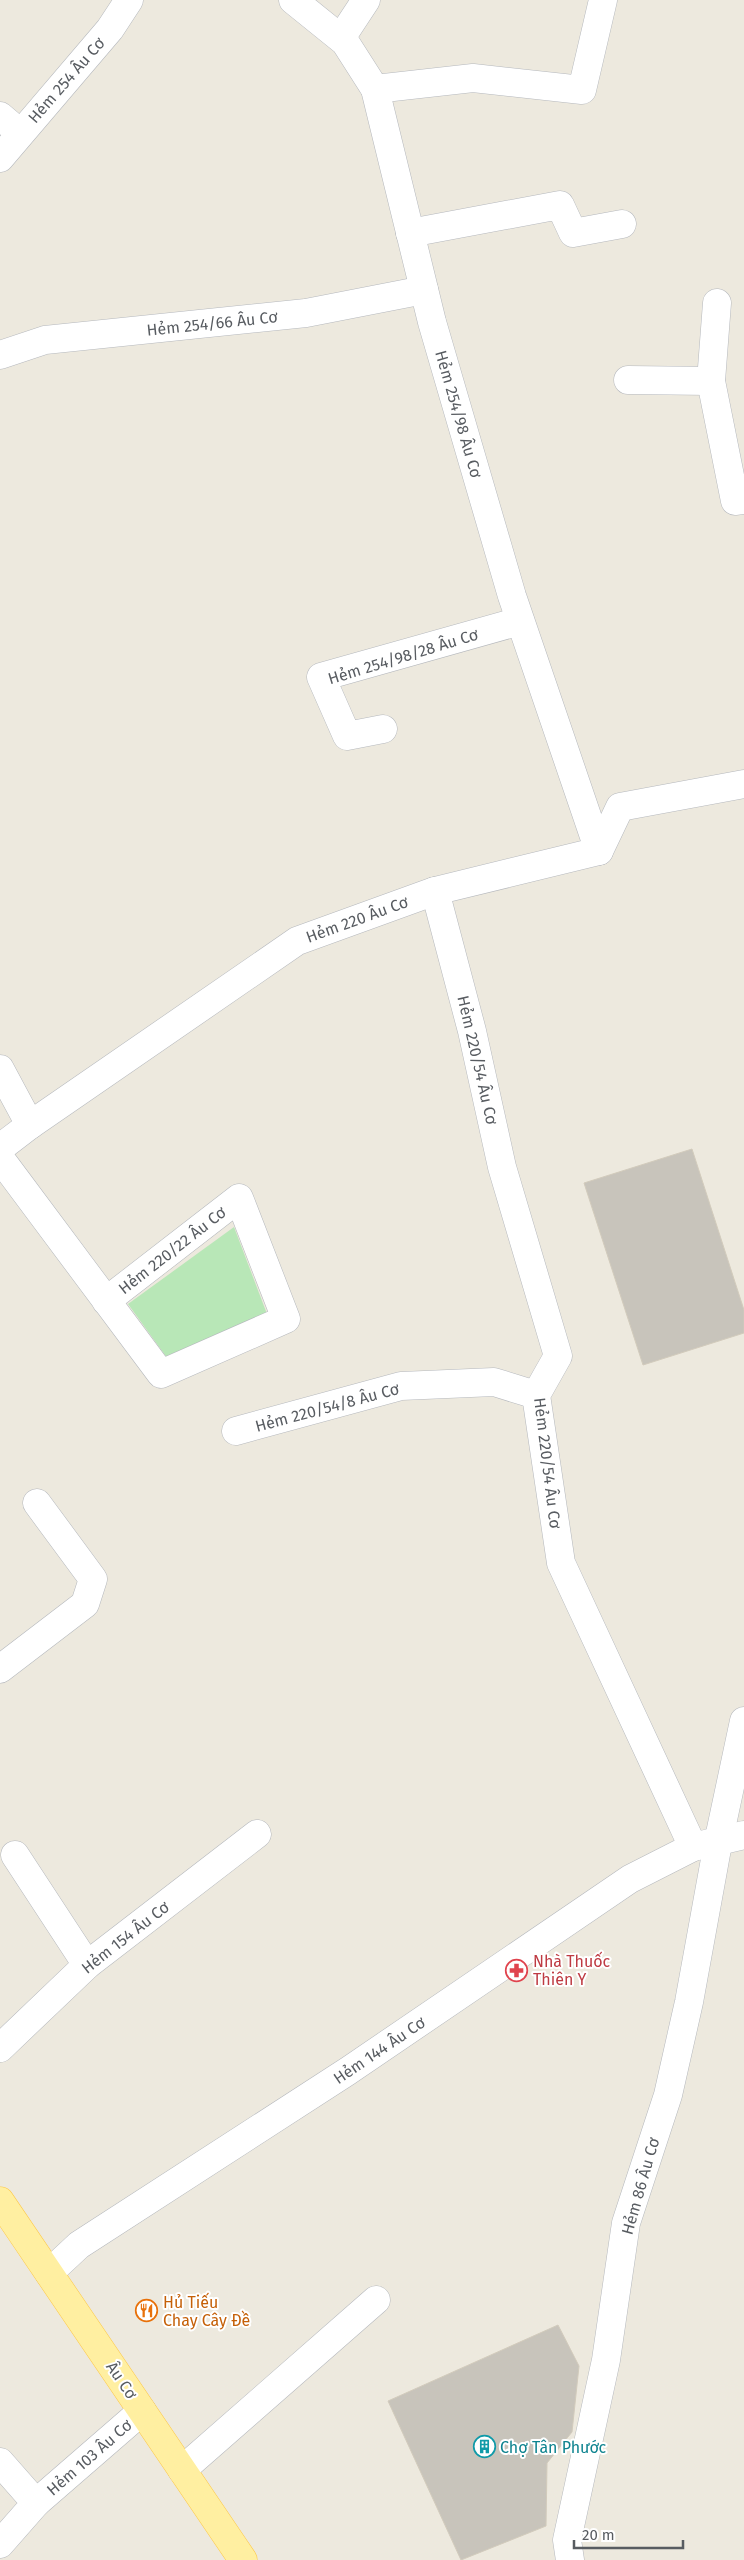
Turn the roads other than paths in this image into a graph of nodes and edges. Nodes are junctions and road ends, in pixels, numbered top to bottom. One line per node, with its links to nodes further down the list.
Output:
1 (129, 0): 7 (street, Hẻm 254 Âu Cơ)
2 (292, 0): 5 (street, Hẻm 254/98 Âu Cơ)
3 (366, 0): 5 (street)
4 (603, 0): 6 (street)
5 (341, 38): 6 (street, Hẻm 254/98 Âu Cơ)
6 (374, 89): 10 (street, Hẻm 254/98 Âu Cơ)
7 (10, 125): 8 (street, Hẻm 254 Âu Cơ)
8 (0, 158)
9 (622, 224): 10 (street)
10 (410, 233): 11 (street, Hẻm 254/98 Âu Cơ)
11 (424, 290): 13 (street, Hẻm 254/66 Âu Cơ); 17 (street, Hẻm 254/98 Âu Cơ)
12 (717, 302): 15 (street)
13 (0, 355)
14 (628, 380): 15 (street)
15 (711, 381): 16 (street)
16 (744, 500)
17 (520, 622): 18 (street, Hẻm 254/98/28 Âu Cơ); 20 (street, Hẻm 254/98 Âu Cơ)
18 (383, 729)
19 (744, 784): 20 (street)
20 (600, 851): 21 (street, Hẻm 220 Âu Cơ)
21 (435, 891): 23 (street, Hẻm 220 Âu Cơ); 27 (street, Hẻm 220/54 Âu Cơ)
22 (0, 1069): 23 (street)
23 (30, 1125): 24 (street, Hẻm 220 Âu Cơ)
24 (0, 1148)
25 (0, 1158): 26 (street, Hẻm 220/22 Âu Cơ)
26 (106, 1301): 26 (street, Hẻm 220/22 Âu Cơ)
27 (536, 1395): 28 (street, Hẻm 220/54/8 Âu Cơ); 34 (street, Hẻm 220/54 Âu Cơ)
28 (236, 1431)
29 (37, 1503): 30 (street)
30 (0, 1669)
31 (744, 1721): 34 (street)
32 (257, 1834): 36 (street, Hẻm 154 Âu Cơ)
33 (744, 1836): 34 (street, Hẻm 144 Âu Cơ)
34 (705, 1845): 39 (street, Hẻm 144 Âu Cơ); 47 (street, Hẻm 86 Âu Cơ)
35 (14, 1855): 36 (street)
36 (87, 1965): 37 (street, Hẻm 154 Âu Cơ)
37 (0, 2048)
38 (0, 2201): 39 (main road, Âu Cơ)
39 (49, 2274): 41 (main road, Âu Cơ)
40 (376, 2300): 43 (street)
41 (142, 2411): 43 (main road, Âu Cơ); 44 (street, Hẻm 103 Âu Cơ)
42 (0, 2462): 44 (street, Hẻm 103 Âu Cơ)
43 (182, 2470): 46 (main road, Âu Cơ)
44 (36, 2503): 45 (street, Hẻm 103 Âu Cơ)
45 (0, 2544)
46 (243, 2560)
47 (570, 2560)

